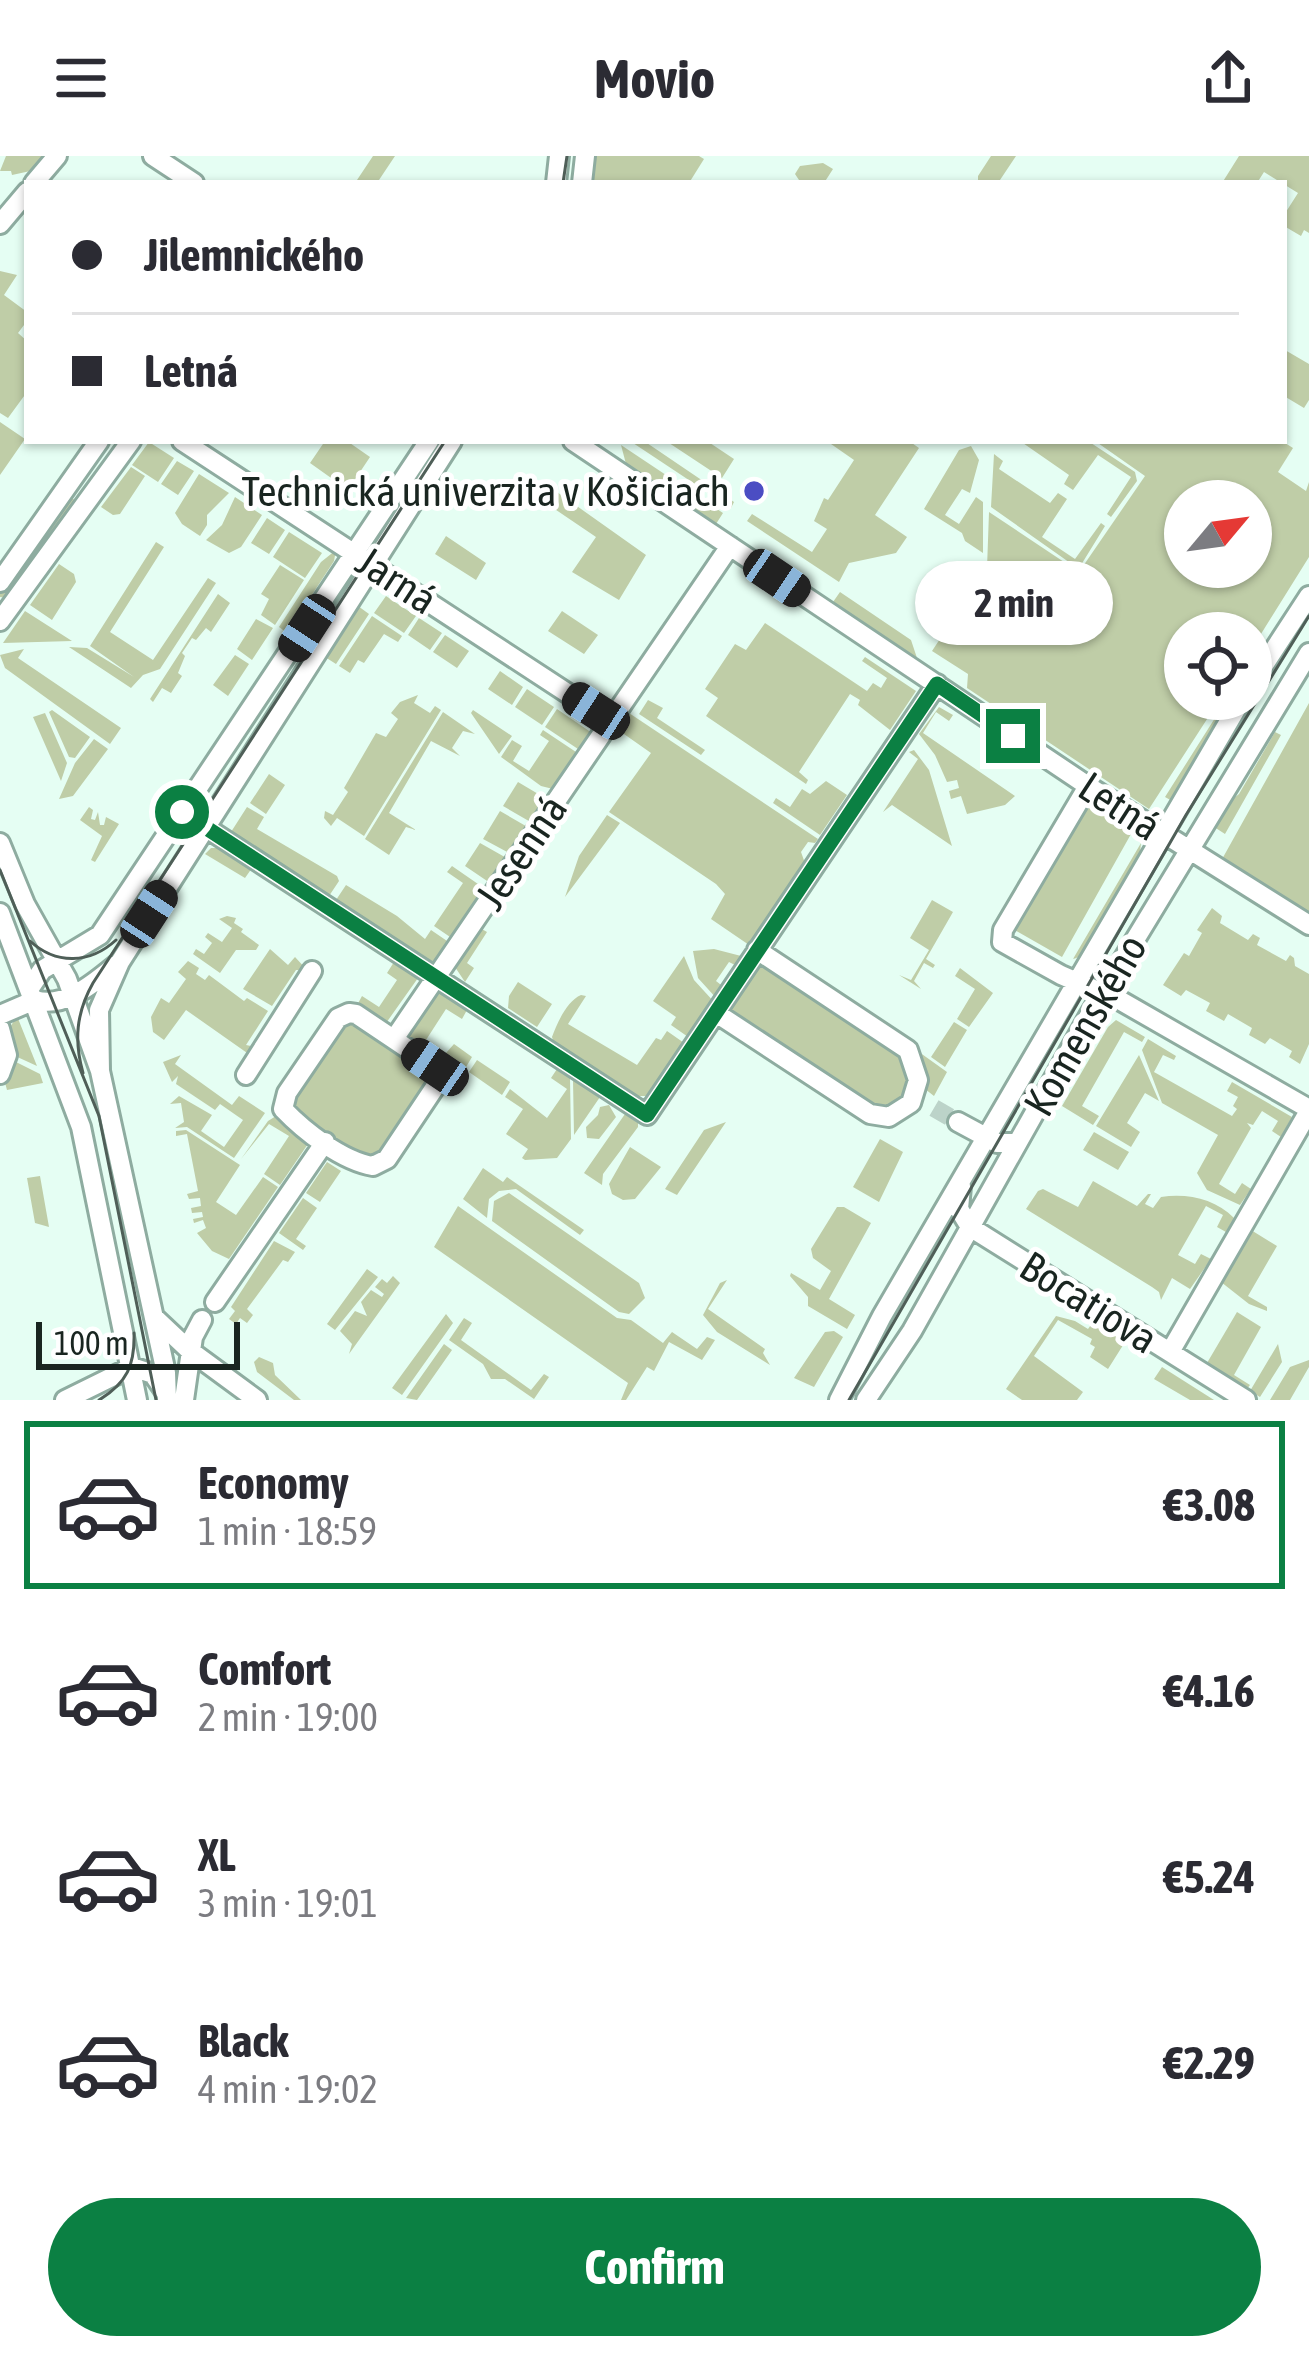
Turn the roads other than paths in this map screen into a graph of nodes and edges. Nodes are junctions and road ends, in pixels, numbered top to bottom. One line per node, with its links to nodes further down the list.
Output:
1 (57, 156): 4 (street)
2 (153, 156): 3 (street)
3 (187, 170)
4 (37, 180)
5 (24, 196): 6 (street)
6 (0, 224)
7 (97, 444): 15 (street)
8 (129, 444): 17 (street)
9 (187, 444): 14 (street, Jarná)
10 (427, 444): 14 (street)
11 (450, 444): 14 (street)
12 (577, 444): 13 (street, Letná)
13 (730, 546): 20 (street, Letná); 22 (street, Jesenná)
14 (364, 558): 22 (street, Jarná); 24 (street); 25 (street)
15 (0, 582)
16 (1309, 596): 18 (street)
17 (0, 621)
18 (1272, 653)
19 (1309, 653): 28 (street, Komenského)
20 (937, 684): 23 (street, Letná); 33 (street)
21 (1230, 720): 26 (street, Komenského)
22 (610, 721): 37 (street, Jesenná)
23 (1088, 786): 26 (street, Letná); 38 (street, Komenského)
24 (182, 812): 25 (street); 32 (street)
25 (206, 827): 35 (street); 37 (street)
26 (1163, 834): 28 (street, Letná); 38 (street, Komenského)
27 (0, 843): 31 (street)
28 (1187, 850): 30 (street, Letná); 39 (street, Komenského)
29 (0, 913): 40 (street)
30 (1309, 925)
31 (37, 927): 32 (street); 34 (street)
32 (103, 929): 34 (street)
33 (757, 950): 42 (street); 42 (street)
34 (57, 960): 40 (street); 41 (street)
35 (120, 962): 41 (street); 46 (street)
36 (311, 970): 48 (street)
37 (435, 977): 42 (street); 45 (street, Jesenná)
38 (1078, 983): 39 (street); 51 (street, Komenského)
39 (1103, 993): 49 (street); 53 (street, Komenského)
40 (32, 994): 41 (street); 43 (street); 59 (street)
41 (73, 994): 46 (street)
42 (716, 1013)
43 (0, 1015)
44 (0, 1029): 47 (street)
45 (394, 1039): 52 (street); 52 (street)
46 (100, 1071): 57 (street)
47 (0, 1074)
48 (246, 1075)
49 (1309, 1110): 61 (street)
50 (958, 1122): 51 (street)
51 (988, 1139): 53 (street); 54 (street, Komenského)
52 (325, 1142): 56 (street)
53 (1017, 1143): 55 (street, Komenského)
54 (962, 1186): 55 (street); 68 (street, Komenského)
55 (970, 1227): 61 (street, Bocatiova); 69 (street, Komenského)
56 (214, 1301)
57 (152, 1314): 60 (street); 62 (street); 64 (street)
58 (202, 1320): 60 (street)
59 (123, 1327): 62 (street); 63 (street)
60 (191, 1352): 64 (street); 67 (street)
61 (1170, 1352): 70 (street, Bocatiova)
62 (132, 1366): 63 (street); 64 (street); 66 (street)
63 (100, 1381): 65 (street)
64 (172, 1398)
65 (65, 1400)
66 (137, 1400)
67 (256, 1400)
68 (839, 1400)
69 (866, 1400)
70 (1246, 1400)

